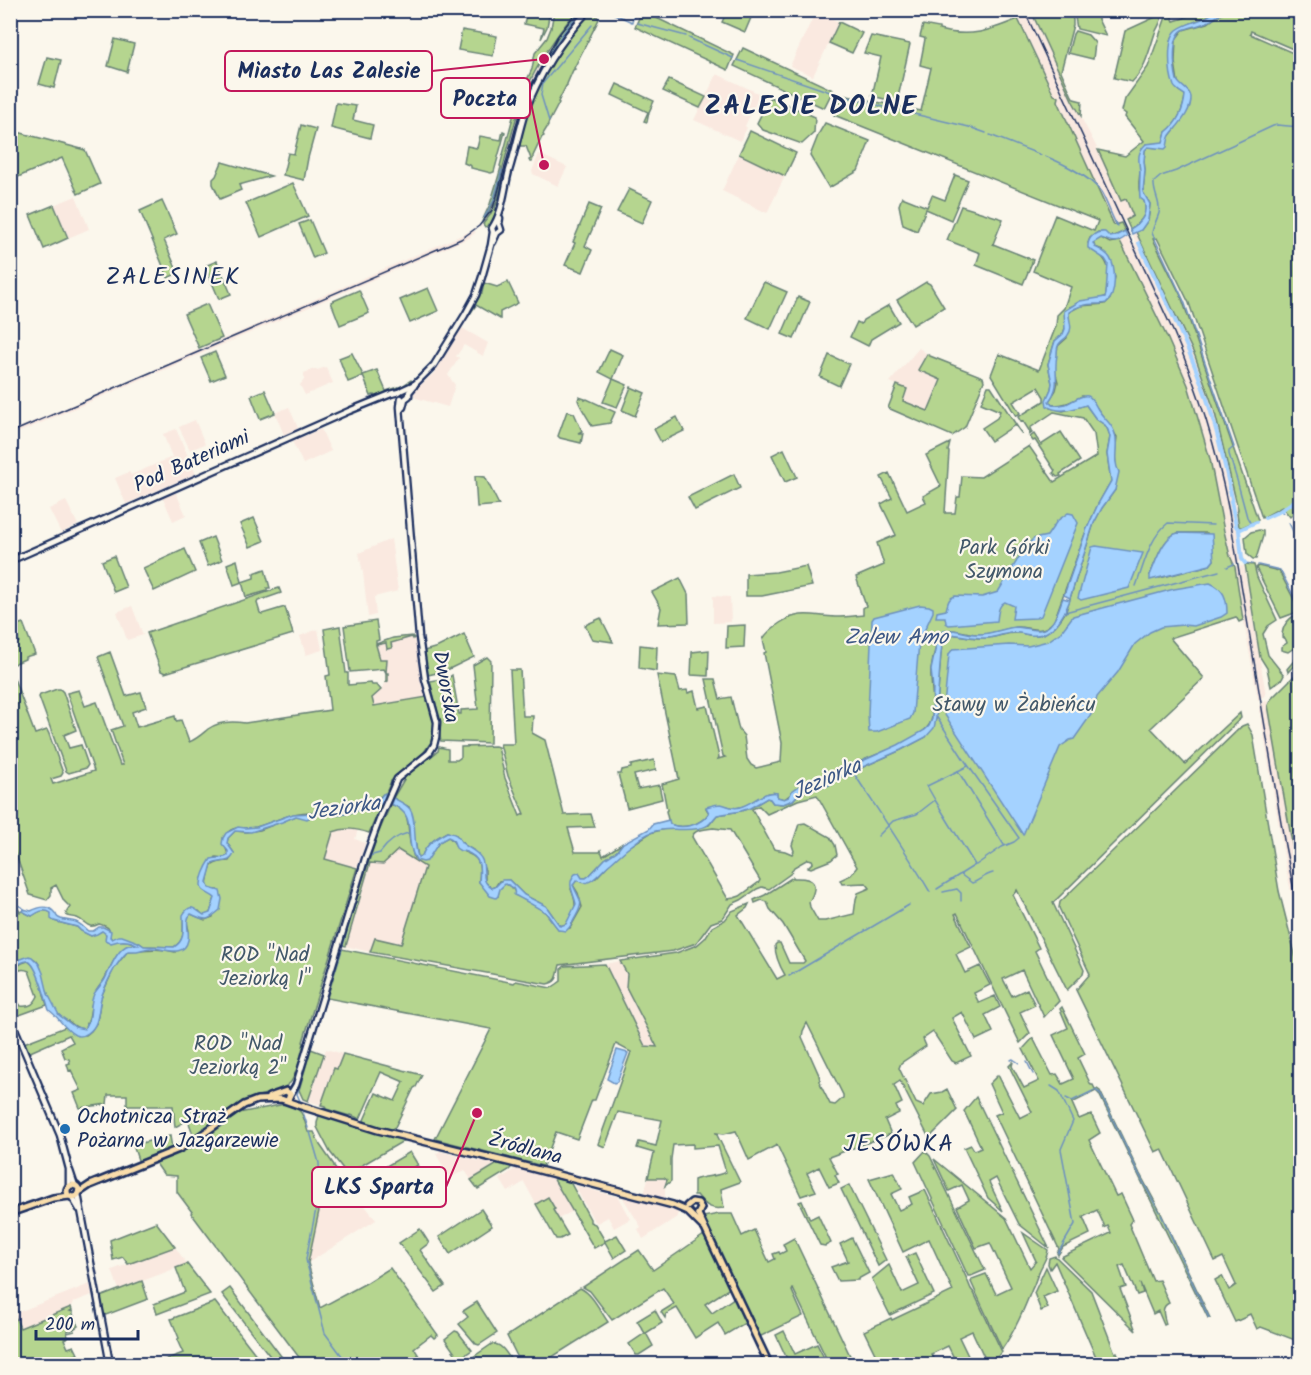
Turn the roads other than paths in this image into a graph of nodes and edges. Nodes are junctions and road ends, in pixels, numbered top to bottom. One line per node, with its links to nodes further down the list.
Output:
1 (589, 10): 2 (street, Pod Bateriami)
2 (407, 391): 3 (street, Pod Bateriami); 3 (street, Pod Bateriami)
3 (401, 397): 4 (street, Pod Bateriami); 6 (street, Dworska)
4 (10, 561)
5 (10, 1017): 7 (street)
6 (286, 1096): 7 (main road); 8 (main road, Źródlana)
7 (73, 1191): 9 (main road); 11 (street)
8 (687, 1208): 10 (main road); 10 (main road)
9 (10, 1213)
10 (696, 1215): 12 (main road)
11 (110, 1365)
12 (769, 1365)

